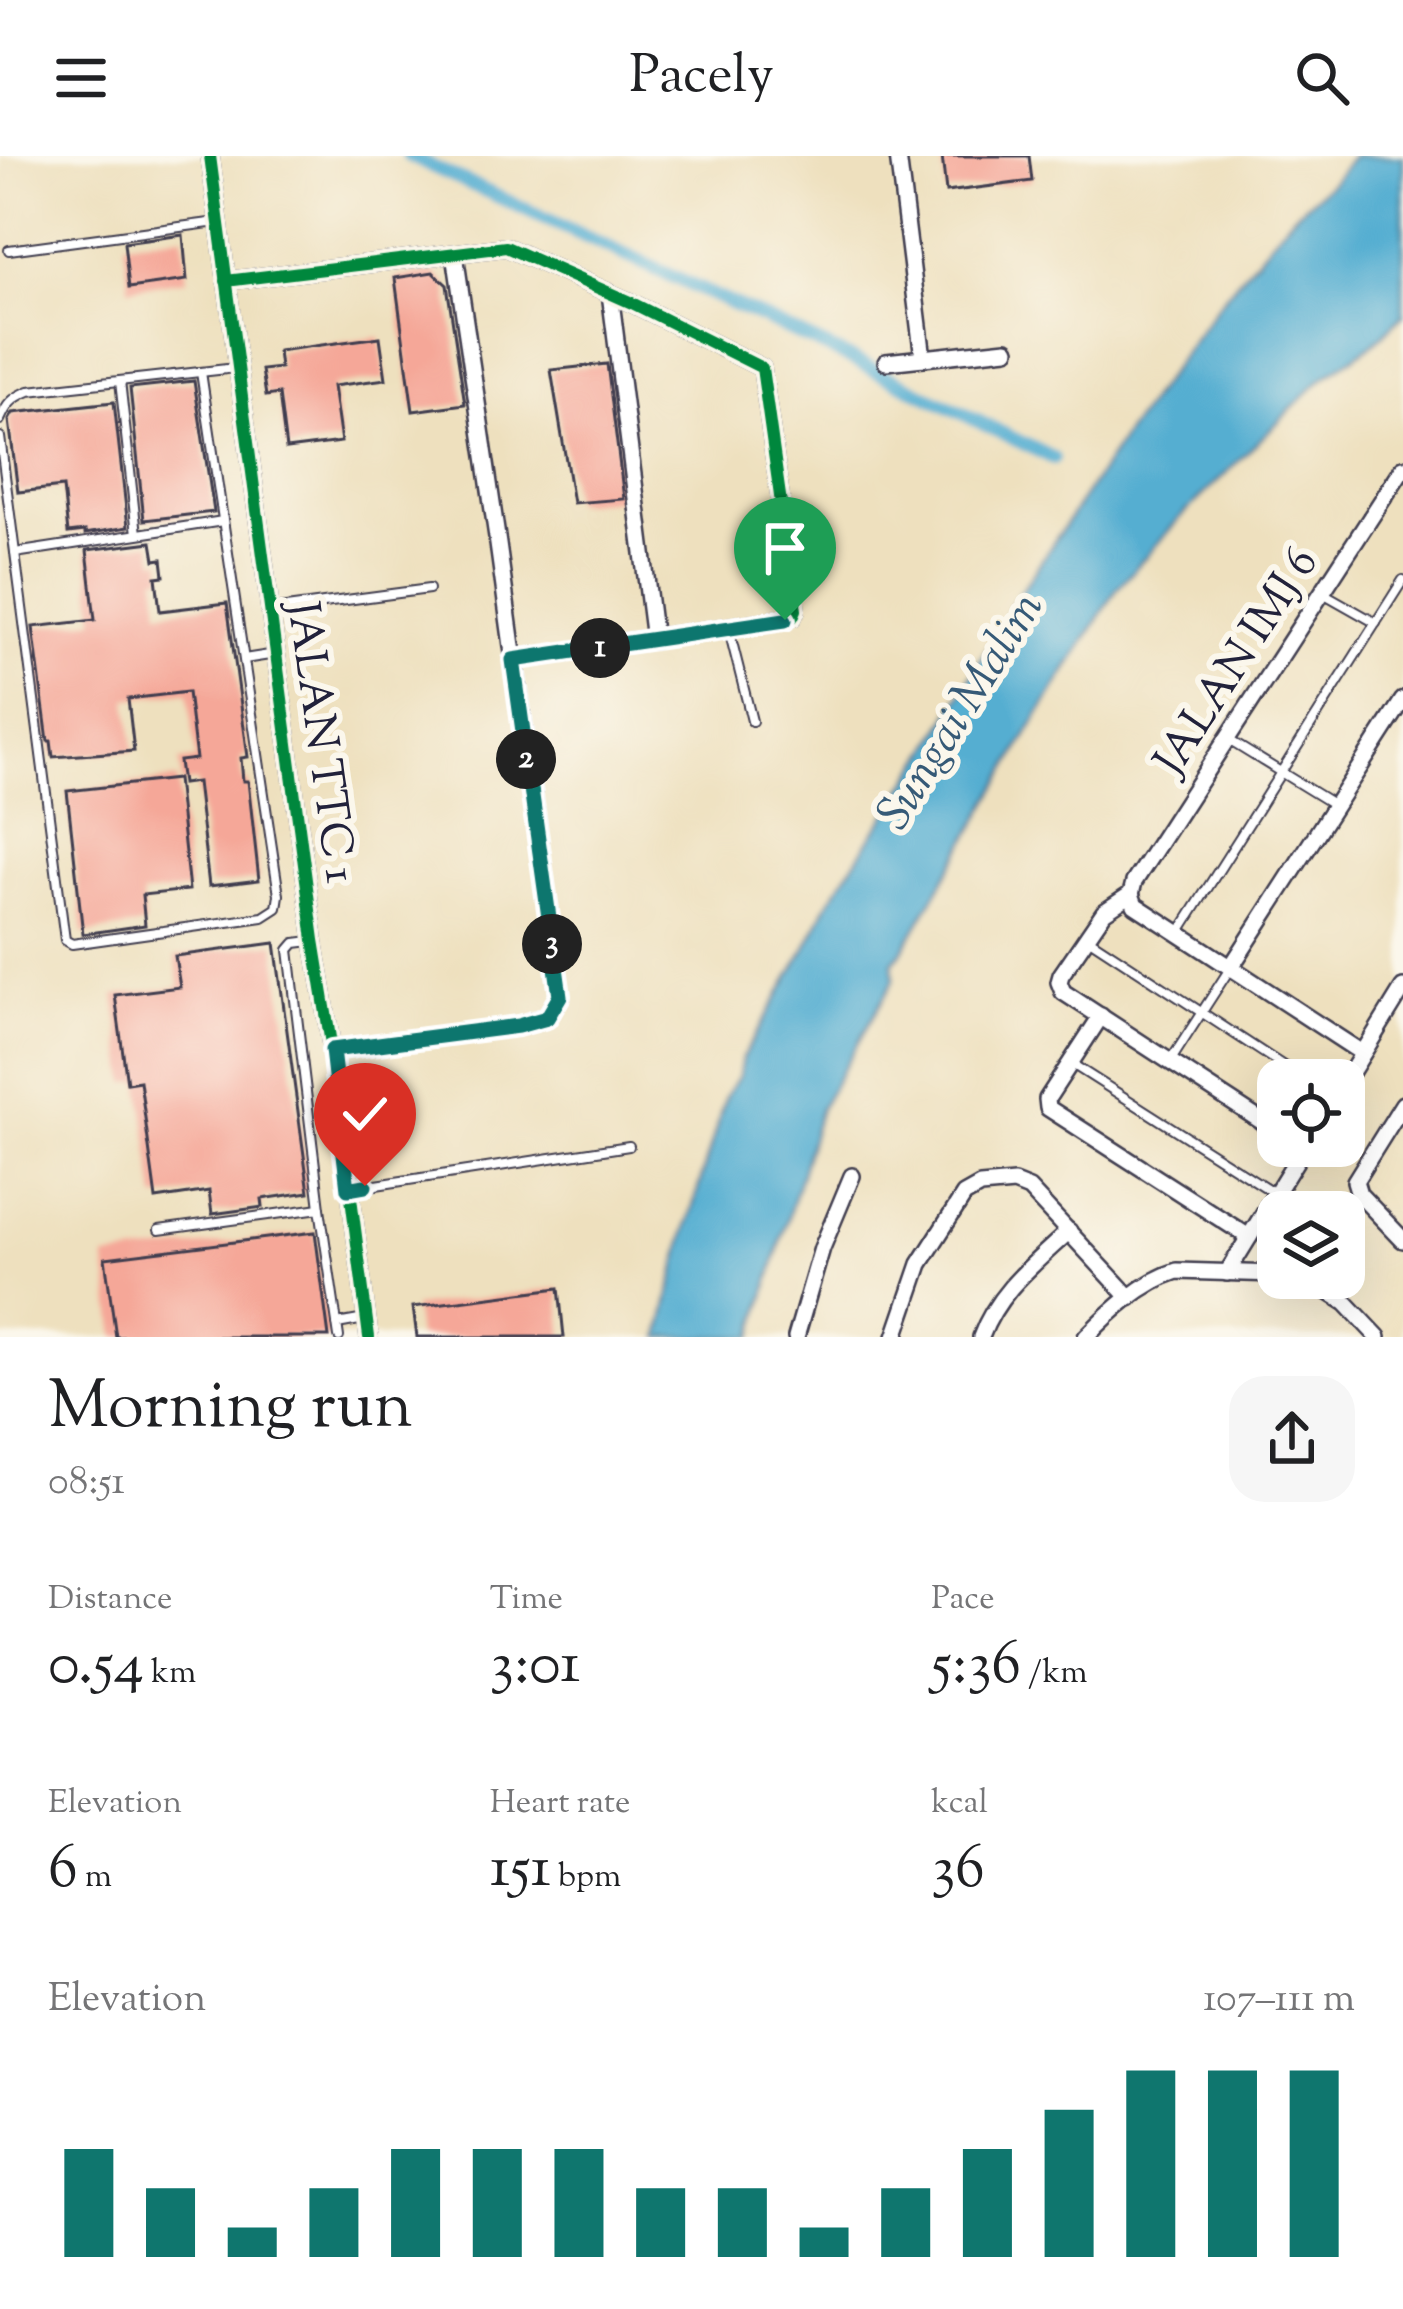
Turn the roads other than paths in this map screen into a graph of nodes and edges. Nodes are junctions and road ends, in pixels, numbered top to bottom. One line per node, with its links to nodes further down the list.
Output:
1 (210, 156): 3 (street, JALAN TTC 1)
2 (898, 156): 9 (street)
3 (218, 222): 4 (lane); 6 (street, JALAN TTC 1)
4 (9, 250)
5 (455, 254): 6 (street); 7 (street); 29 (street)
6 (226, 281): 11 (street, JALAN TTC 1)
7 (610, 293): 25 (street); 26 (street)
8 (1006, 349): 9 (street)
9 (923, 358): 10 (street)
10 (886, 362)
11 (238, 368): 12 (lane); 23 (street, JALAN TTC 1)
12 (201, 372): 13 (lane); 17 (lane)
13 (120, 381): 14 (lane); 18 (lane)
14 (0, 421)
15 (0, 437): 19 (lane)
16 (1403, 468): 22 (street, JALAN IMJ 6)
17 (223, 520): 18 (lane); 28 (lane)
18 (137, 534): 19 (lane)
19 (15, 553): 28 (lane)
20 (1403, 580): 24 (lane)
21 (429, 589): 23 (lane)
22 (1322, 592): 24 (lane); 32 (street, JALAN IMJ 6)
23 (270, 611): 27 (street, JALAN TTC 1)
24 (1376, 623): 33 (lane)
25 (729, 629): 26 (street); 31 (lane)
26 (654, 640): 29 (street)
27 (276, 654): 28 (lane); 38 (street, JALAN TTC 1)
28 (244, 659)
29 (513, 660): 43 (street)
30 (1403, 700): 34 (street)
31 (752, 722)
32 (1226, 739): 33 (lane); 35 (street, JALAN IMJ 6)
33 (1281, 772): 34 (lane); 36 (lane)
34 (1336, 806): 39 (street)
35 (1131, 894): 36 (street); 37 (street, JALAN IMJ 6)
36 (1179, 933): 39 (street)
37 (1087, 938): 41 (lane); 42 (street, JALAN IMJ 6)
38 (314, 940): 43 (street, JALAN TTC 1); 55 (lane)
39 (1231, 968): 41 (lane); 44 (street)
40 (1403, 988): 44 (street)
41 (1202, 1013): 45 (lane); 47 (lane)
42 (1101, 1016): 47 (street); 48 (street)
43 (332, 1050): 53 (street, JALAN TTC 1)
44 (1362, 1054): 46 (street)
45 (1273, 1059)
46 (1359, 1059)
47 (1171, 1061): 50 (street)
48 (1071, 1063): 54 (lane); 59 (street)
49 (1400, 1117): 60 (street)
50 (1257, 1118)
51 (629, 1146): 53 (lane)
52 (852, 1176): 69 (street)
53 (348, 1189): 65 (street, JALAN TTC 1)
54 (1271, 1191)
55 (320, 1208): 57 (lane); 66 (lane)
56 (1257, 1224): 59 (street)
57 (159, 1230)
58 (1069, 1232): 63 (street); 70 (street); 71 (street)
59 (1249, 1237): 61 (street)
60 (1403, 1240)
61 (1227, 1273): 62 (street); 63 (street)
62 (1257, 1274)
63 (1130, 1298): 72 (street)
64 (1340, 1299): 73 (street)
65 (367, 1319): 66 (lane); 68 (street, JALAN TTC 1)
66 (337, 1324): 67 (lane)
67 (339, 1337)
68 (369, 1337)
69 (796, 1337)
70 (896, 1337)
71 (981, 1337)
72 (1086, 1337)
73 (1378, 1337)

